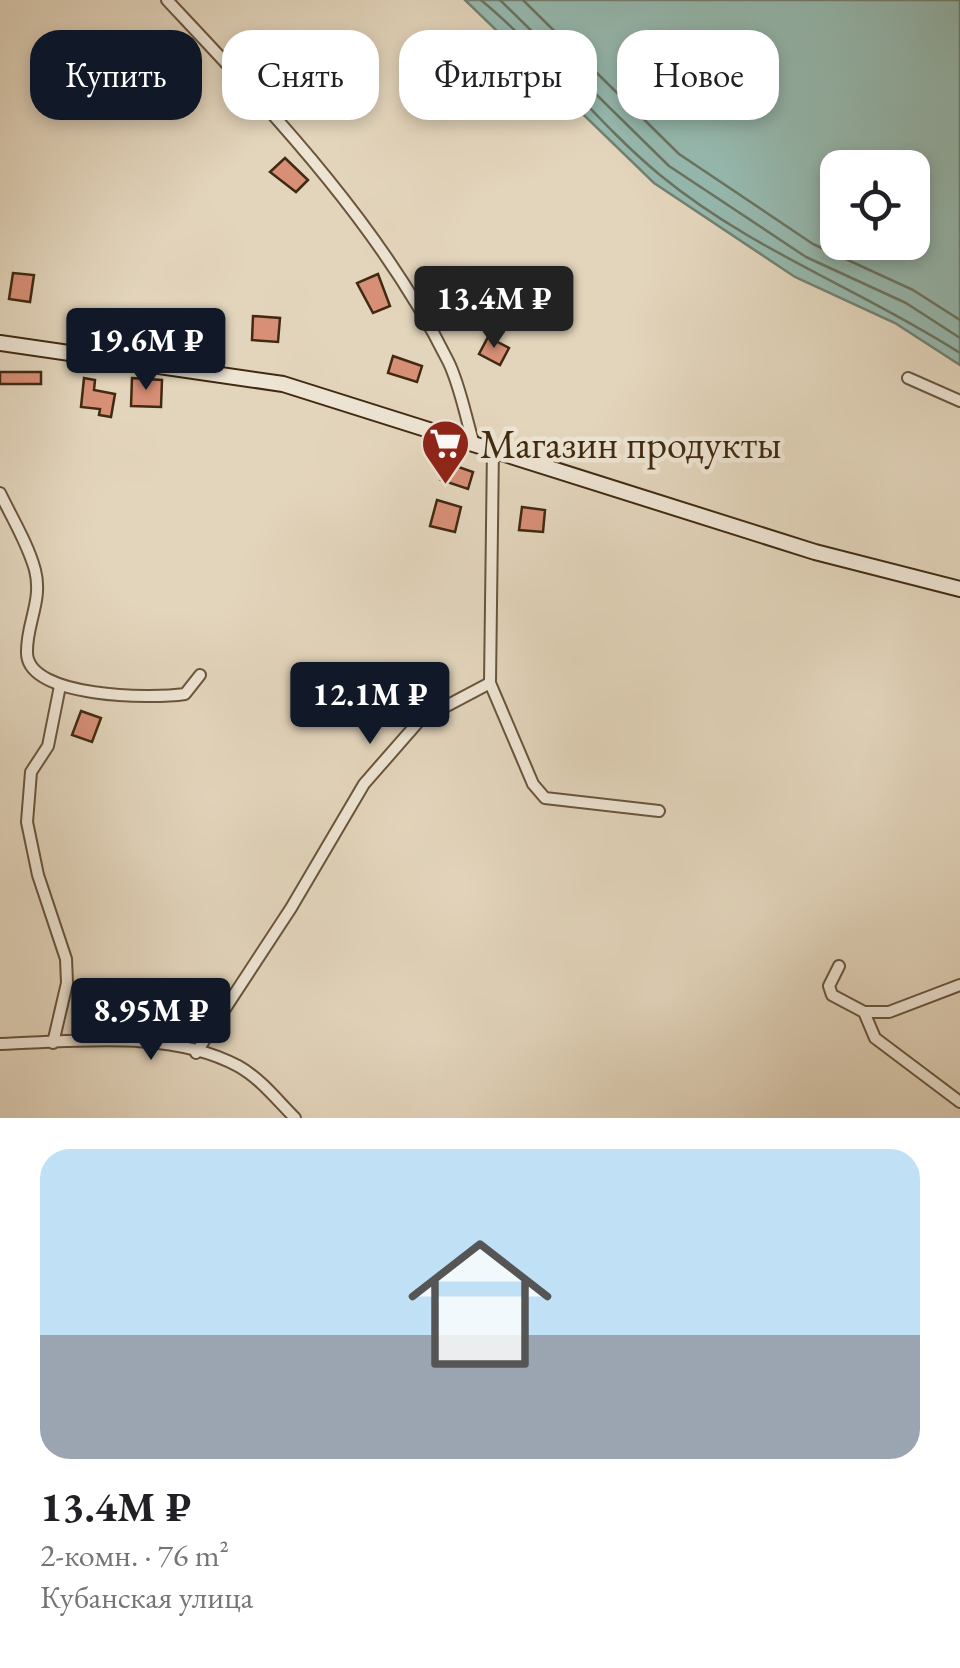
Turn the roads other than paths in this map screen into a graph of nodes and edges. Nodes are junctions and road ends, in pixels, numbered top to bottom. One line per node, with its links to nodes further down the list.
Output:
1 (167, 0): 5 (street)
2 (0, 343): 5 (street)
3 (908, 378): 4 (street)
4 (960, 401)
5 (473, 441): 6 (street)
6 (493, 447): 8 (street); 10 (street)
7 (0, 493): 11 (street)
8 (960, 589)
9 (200, 676): 11 (street)
10 (490, 683): 12 (street); 18 (street)
11 (60, 686): 16 (street)
12 (658, 812)
13 (839, 966): 15 (street)
14 (960, 985): 15 (street)
15 (864, 1012): 19 (street)
16 (53, 1043): 17 (street); 18 (street)
17 (0, 1044)
18 (196, 1053): 20 (street)
19 (960, 1102)
20 (295, 1118)

